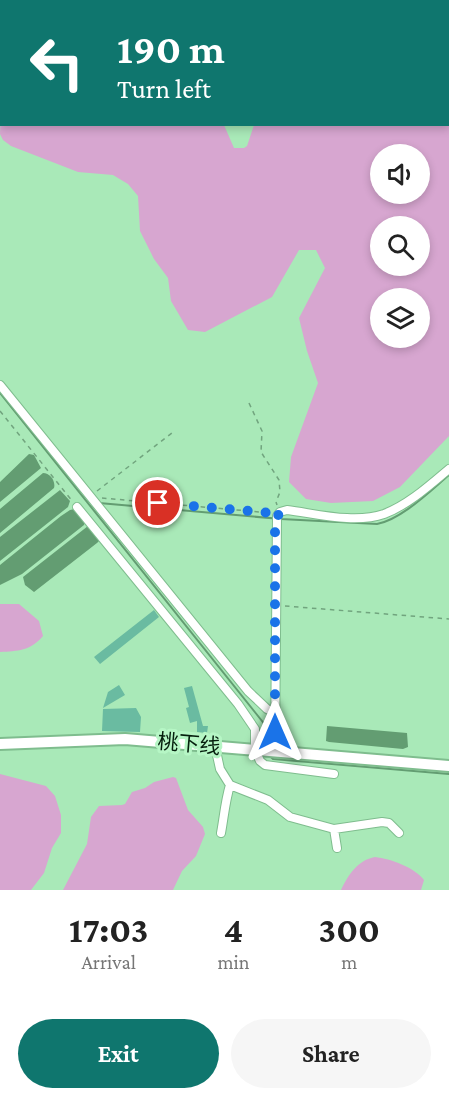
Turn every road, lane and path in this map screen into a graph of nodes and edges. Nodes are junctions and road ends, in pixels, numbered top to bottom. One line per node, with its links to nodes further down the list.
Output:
1 (0, 385): 6 (street)
2 (249, 403): 8 (path)
3 (0, 411): 7 (path)
4 (172, 433): 6 (path)
5 (449, 469): 8 (street)
6 (89, 497): 8 (path); 11 (street)
7 (77, 507): 14 (street)
8 (280, 512): 9 (street)
9 (275, 606): 10 (path); 11 (street)
10 (449, 619)
11 (275, 712): 15 (street)
12 (0, 744): 13 (main road, 桃下线)
13 (215, 746): 14 (main road, 桃下线); 18 (street)
14 (255, 750): 15 (main road, 桃下线); 17 (street)
15 (275, 751): 16 (main road, 桃下线)
16 (449, 766)
17 (334, 774)
18 (230, 785): 19 (street); 20 (street)
19 (334, 829): 21 (street); 22 (street)
20 (221, 833)
21 (399, 833)
22 (337, 848)

